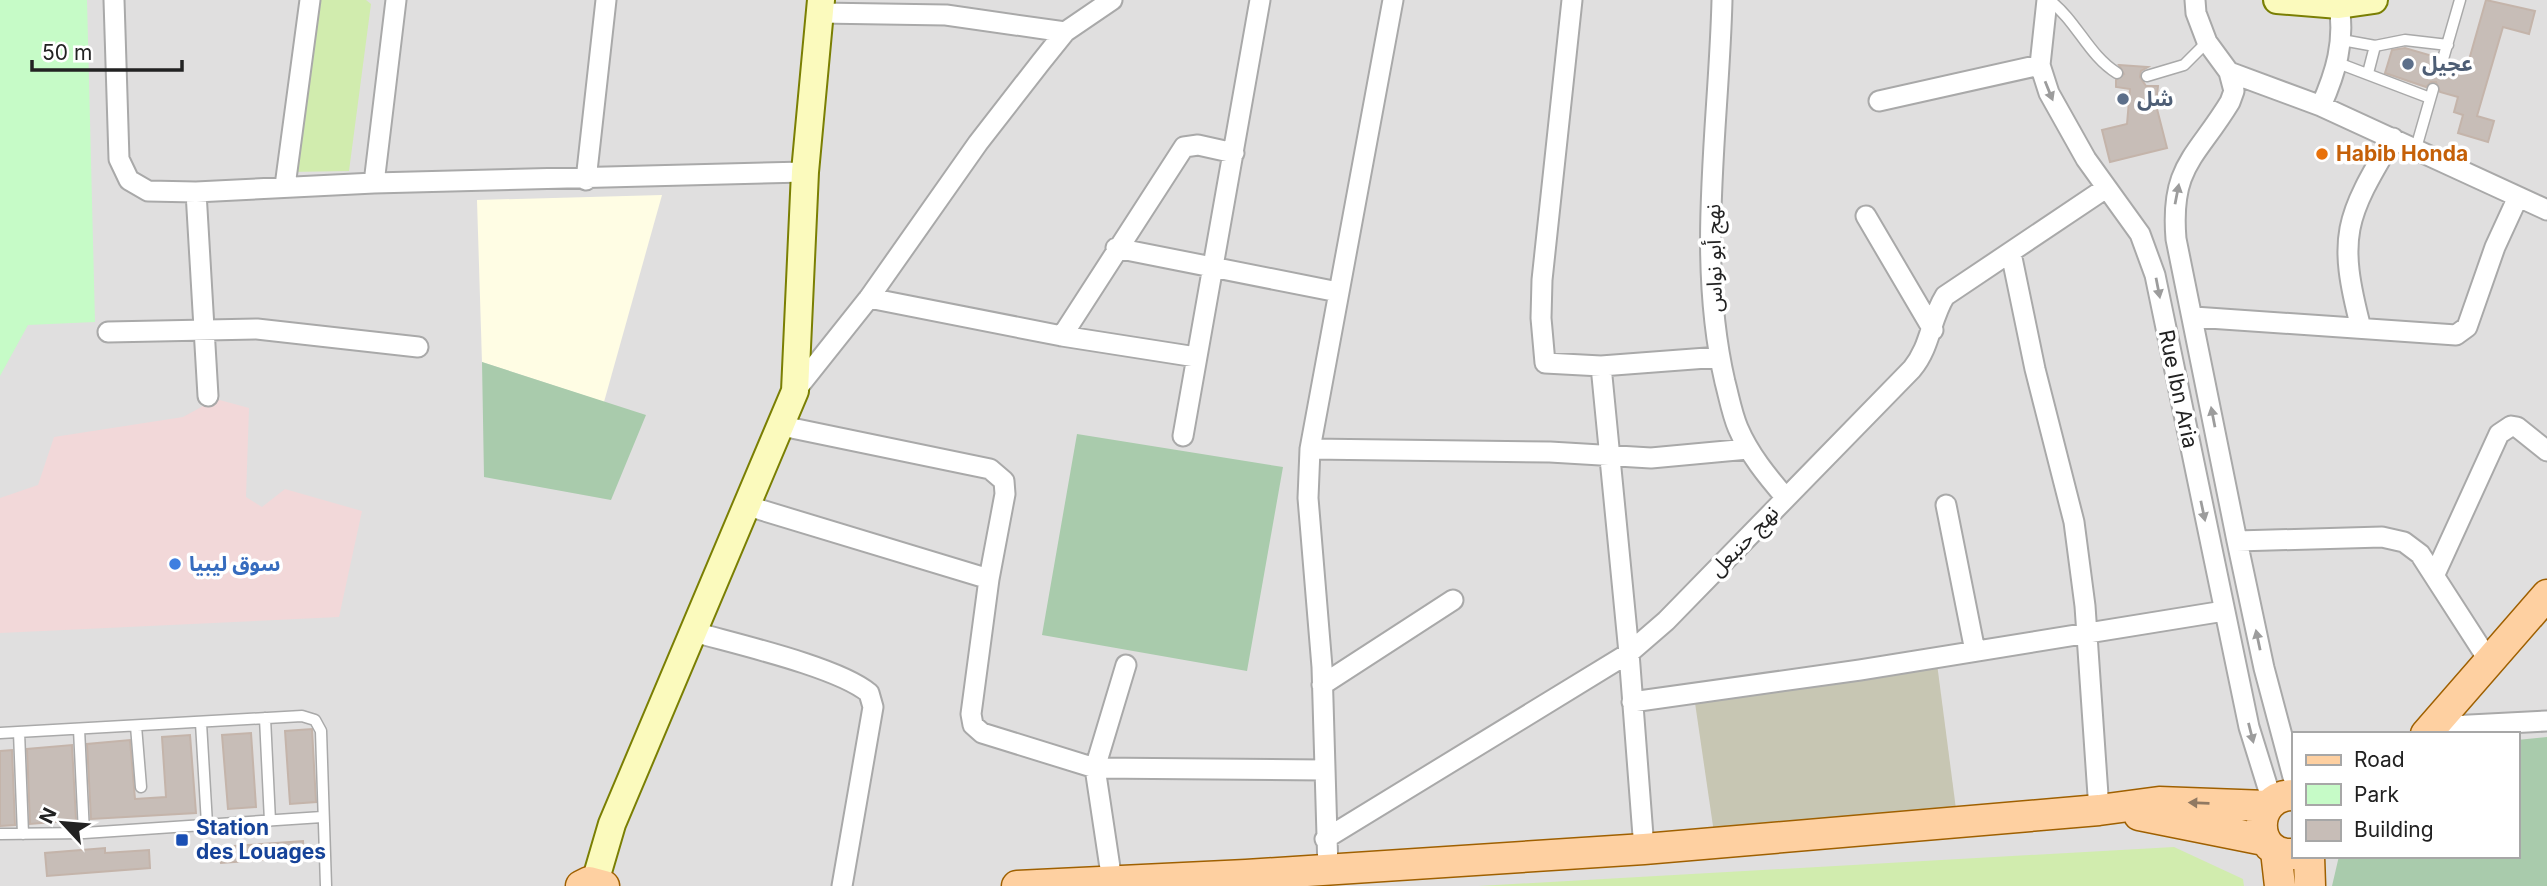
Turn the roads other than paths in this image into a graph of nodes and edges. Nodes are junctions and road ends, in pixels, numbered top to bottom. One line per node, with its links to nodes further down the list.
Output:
1 (114, 0): 39 (street)
2 (310, 0): 37 (street)
3 (396, 0): 36 (street)
4 (606, 0): 35 (street)
5 (1112, 0): 17 (street)
6 (1260, 0): 33 (street)
7 (1394, 0): 46 (street)
8 (1572, 0): 57 (street)
9 (1722, 0): 56 (street, نهج أبو نواس)
10 (2048, 0): 24 (street, Rue Ibn Aria); 26 (lane)
11 (2195, 0): 19 (street)
12 (2277, 0): 15 (street)
13 (2374, 0): 15 (street)
14 (2460, 0): 20 (lane)
15 (2339, 5): 18 (street)
16 (820, 6): 17 (street); 34 (street)
17 (1065, 32): 47 (street)
18 (2342, 40): 21 (lane); 23 (street)
19 (2207, 42): 25 (street); 28 (lane)
20 (2448, 45): 21 (lane); 22 (lane)
21 (2375, 46): 27 (lane)
22 (2443, 59)
23 (2338, 63): 27 (lane); 30 (street)
24 (2040, 65): 29 (street); 38 (street, Rue Ibn Aria, one-way to 38)
25 (2230, 72): 30 (street); 48 (street, Rue Ibn Aria, one-way to 25)
26 (2117, 73)
27 (2368, 73): 32 (lane)
28 (2147, 76)
29 (1879, 101)
30 (2321, 106): 31 (street)
31 (2393, 138): 32 (street); 49 (street)
32 (2416, 148): 40 (street)
33 (1234, 153): 43 (street); 45 (street)
34 (805, 172): 35 (street); 58 (street)
35 (586, 180): 36 (street)
36 (374, 183): 37 (street)
37 (285, 186): 39 (street)
38 (2106, 188): 44 (street, نهج حنبعل); 74 (street, Rue Ibn Aria, one-way to 74)
39 (196, 192): 50 (street)
40 (2518, 197): 41 (street); 49 (street)
41 (2547, 210)
42 (1866, 216): 51 (street)
43 (1116, 248): 45 (street); 53 (street)
44 (2011, 253): 51 (street, نهج حنبعل); 76 (street)
45 (1213, 266): 46 (street); 55 (street)
46 (1338, 292): 62 (street)
47 (869, 298): 53 (street); 58 (street)
48 (2194, 317): 49 (street); 69 (street, Rue Ibn Aria, one-way to 48)
49 (2361, 328)
50 (205, 330): 52 (street); 54 (street); 59 (street)
51 (1933, 330): 66 (street, نهج حنبعل)
52 (108, 332)
53 (1062, 336): 55 (street)
54 (418, 347)
55 (1196, 357): 61 (street)
56 (1720, 357): 57 (street); 63 (street, نهج أبو نواس)
57 (1601, 366): 65 (street)
58 (795, 391): 60 (street)
59 (208, 396)
60 (782, 426): 68 (street); 71 (street)
61 (1183, 436)
62 (1310, 449): 65 (street); 81 (street)
63 (1748, 449): 65 (street); 66 (street, نهج أبو نواس)
64 (2547, 451): 70 (street)
65 (1611, 455): 78 (street)
66 (1786, 498): 78 (street, نهج حنبعل)
67 (1946, 505): 77 (street)
68 (748, 506): 71 (street); 75 (street)
69 (2237, 541): 70 (street); 93 (street, Rue Ibn Aria, one-way to 69)
70 (2435, 574): 79 (street)
71 (989, 579): 91 (street)
72 (2547, 595): 79 (main road)
73 (1453, 600): 81 (street)
74 (2224, 611): 76 (street); 95 (street, Rue Ibn Aria, one-way to 95)
75 (694, 632): 111 (street); 113 (street)
76 (2085, 634): 77 (street); 96 (street)
77 (1975, 651): 82 (street)
78 (1629, 653): 82 (street); 103 (street, نهج حنبعل)
79 (2489, 661): 88 (main road)
80 (1126, 665): 91 (street)
81 (1322, 685): 92 (street)
82 (1632, 702): 105 (street)
83 (265, 718): 85 (lane); 97 (lane); 98 (lane)
84 (2547, 721): 88 (street)
85 (201, 723): 86 (lane); 99 (lane)
86 (136, 726): 87 (lane); 94 (lane)
87 (79, 729): 89 (lane); 100 (lane)
88 (2428, 731)
89 (19, 732): 90 (lane); 102 (lane)
90 (0, 733)
91 (1095, 768): 92 (street); 109 (street)
92 (1324, 770): 103 (street)
93 (2292, 773)
94 (141, 787)
95 (2277, 801): 96 (main road, one-way to 96); 104 (main road)
96 (2103, 809): 104 (main road); 105 (main road)
97 (322, 817): 98 (lane); 112 (lane)
98 (270, 821): 99 (lane)
99 (207, 824): 100 (lane)
100 (84, 833): 102 (lane)
101 (0, 834): 102 (lane)
102 (23, 834)
103 (1325, 839): 107 (street)
104 (2278, 848): 115 (main road)
105 (1644, 849): 108 (main road)
106 (2309, 858): 116 (main road)
107 (1328, 870): 108 (main road); 110 (main road)
108 (1370, 877)
109 (1112, 881): 110 (main road); 114 (main road)
110 (1246, 881)
111 (593, 885)
112 (326, 886)
113 (842, 886)
114 (1017, 886)
115 (2280, 886)
116 (2310, 886)

